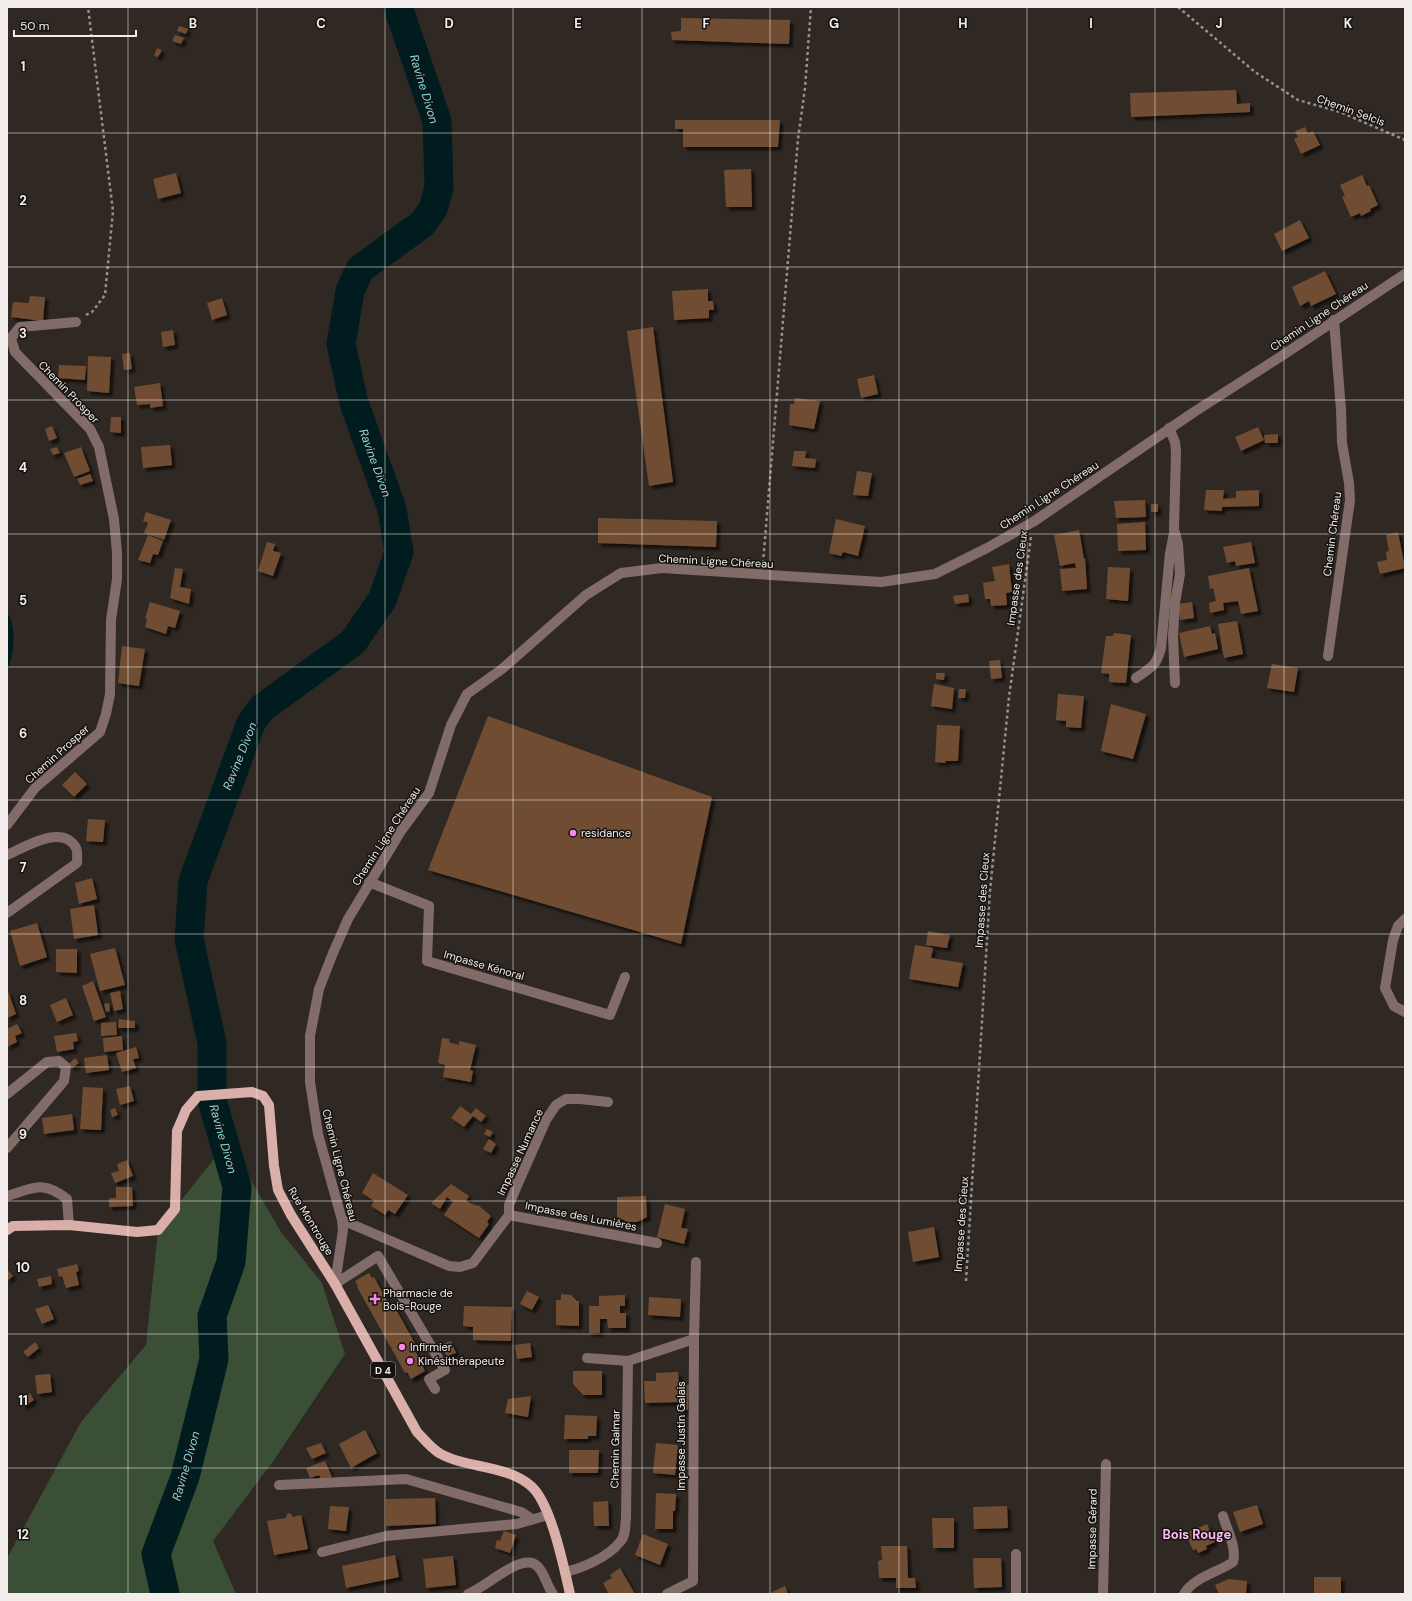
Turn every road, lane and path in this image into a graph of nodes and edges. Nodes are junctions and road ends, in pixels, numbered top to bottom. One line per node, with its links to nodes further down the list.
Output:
1 (88, 7): 7 (path)
2 (812, 7): 11 (path)
3 (1178, 7): 4 (path, Chemin Selcis)
4 (1405, 140)
5 (1405, 274): 6 (street, Chemin Ligne Chéreau)
6 (1334, 320): 8 (street, Chemin Ligne Chéreau); 12 (street, Chemin Chéreau)
7 (76, 322): 15 (street, Chemin Prosper)
8 (1169, 428): 9 (street, Chemin Ligne Chéreau); 10 (street)
9 (1033, 522): 11 (street, Chemin Ligne Chéreau); 32 (path, Impasse des Cieux)
10 (1174, 529): 13 (street); 14 (street)
11 (762, 575): 17 (street, Chemin Ligne Chéreau)
12 (1328, 656)
13 (1136, 678)
14 (1175, 683)
15 (7, 824)
16 (7, 855): 18 (street)
17 (369, 882): 20 (street, Impasse Kénoral); 27 (street, Chemin Ligne Chéreau)
18 (7, 914)
19 (1405, 919): 21 (street)
20 (625, 977)
21 (1405, 1012)
22 (7, 1094): 24 (street)
23 (608, 1102): 26 (street, Impasse Numance)
24 (7, 1148)
25 (7, 1196): 28 (street)
26 (509, 1215): 27 (street, Impasse des Lumières); 30 (street, Impasse des Lumières)
27 (342, 1220): 33 (street, Chemin Ligne Chéreau)
28 (69, 1225): 29 (main road, Rue Montrouge / D 4); 33 (main road, Rue Montrouge / D 4)
29 (7, 1230)
30 (657, 1243)
31 (696, 1262): 34 (street, Impasse Justin Galais)
32 (966, 1281)
33 (335, 1284): 37 (street); 40 (main road, Rue Montrouge / D 4)
34 (694, 1339): 36 (street); 49 (street, Impasse Justin Galais)
35 (587, 1358): 36 (street)
36 (628, 1361): 45 (street, Chemin Galmar)
37 (434, 1390)
38 (1106, 1464): 51 (street, Impasse Gérard)
39 (279, 1485): 42 (street)
40 (548, 1515): 42 (street); 45 (main road, Rue Montrouge / D 4)
41 (1223, 1516): 52 (street)
42 (532, 1519): 43 (street)
43 (322, 1552)
44 (1016, 1554): 50 (street)
45 (565, 1572): 48 (main road, Rue Montrouge / D 4)
46 (468, 1594): 47 (street)
47 (553, 1594)
48 (570, 1594)
49 (667, 1594)
50 (1016, 1594)
51 (1103, 1594)
52 (1184, 1594)

